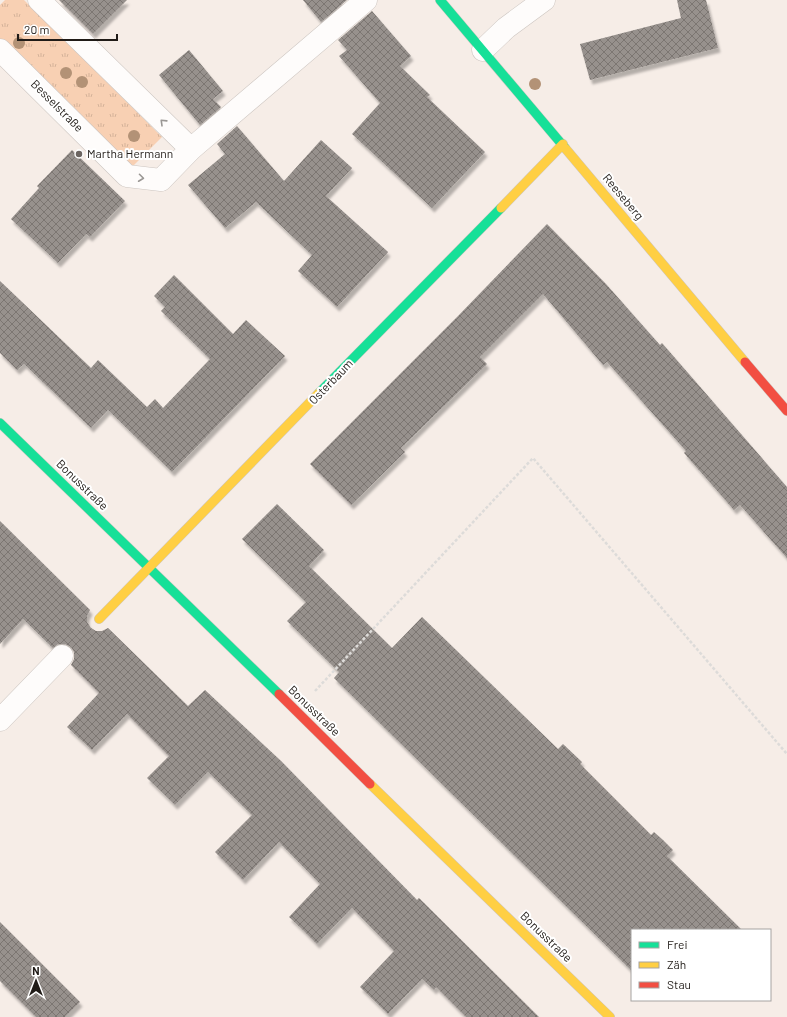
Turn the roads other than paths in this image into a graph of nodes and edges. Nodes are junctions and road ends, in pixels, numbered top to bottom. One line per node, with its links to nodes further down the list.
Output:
1 (39, 0): 8 (street, one-way to 1)
2 (366, 0): 8 (street, Besselstraße)
3 (440, 0): 6 (street, Reeseberg)
4 (544, 0): 6 (street)
5 (0, 50): 8 (street, Besselstraße, one-way to 8)
6 (483, 50): 7 (street, Reeseberg)
7 (563, 144): 9 (street, Reeseberg); 11 (street, Osterbaum)
8 (191, 149)
9 (787, 411)
10 (0, 423): 11 (street, Bonusstraße)
11 (149, 567): 12 (street, Osterbaum); 15 (street, Bonusstraße)
12 (99, 619)
13 (62, 656): 14 (street)
14 (0, 720)
15 (610, 1017)

